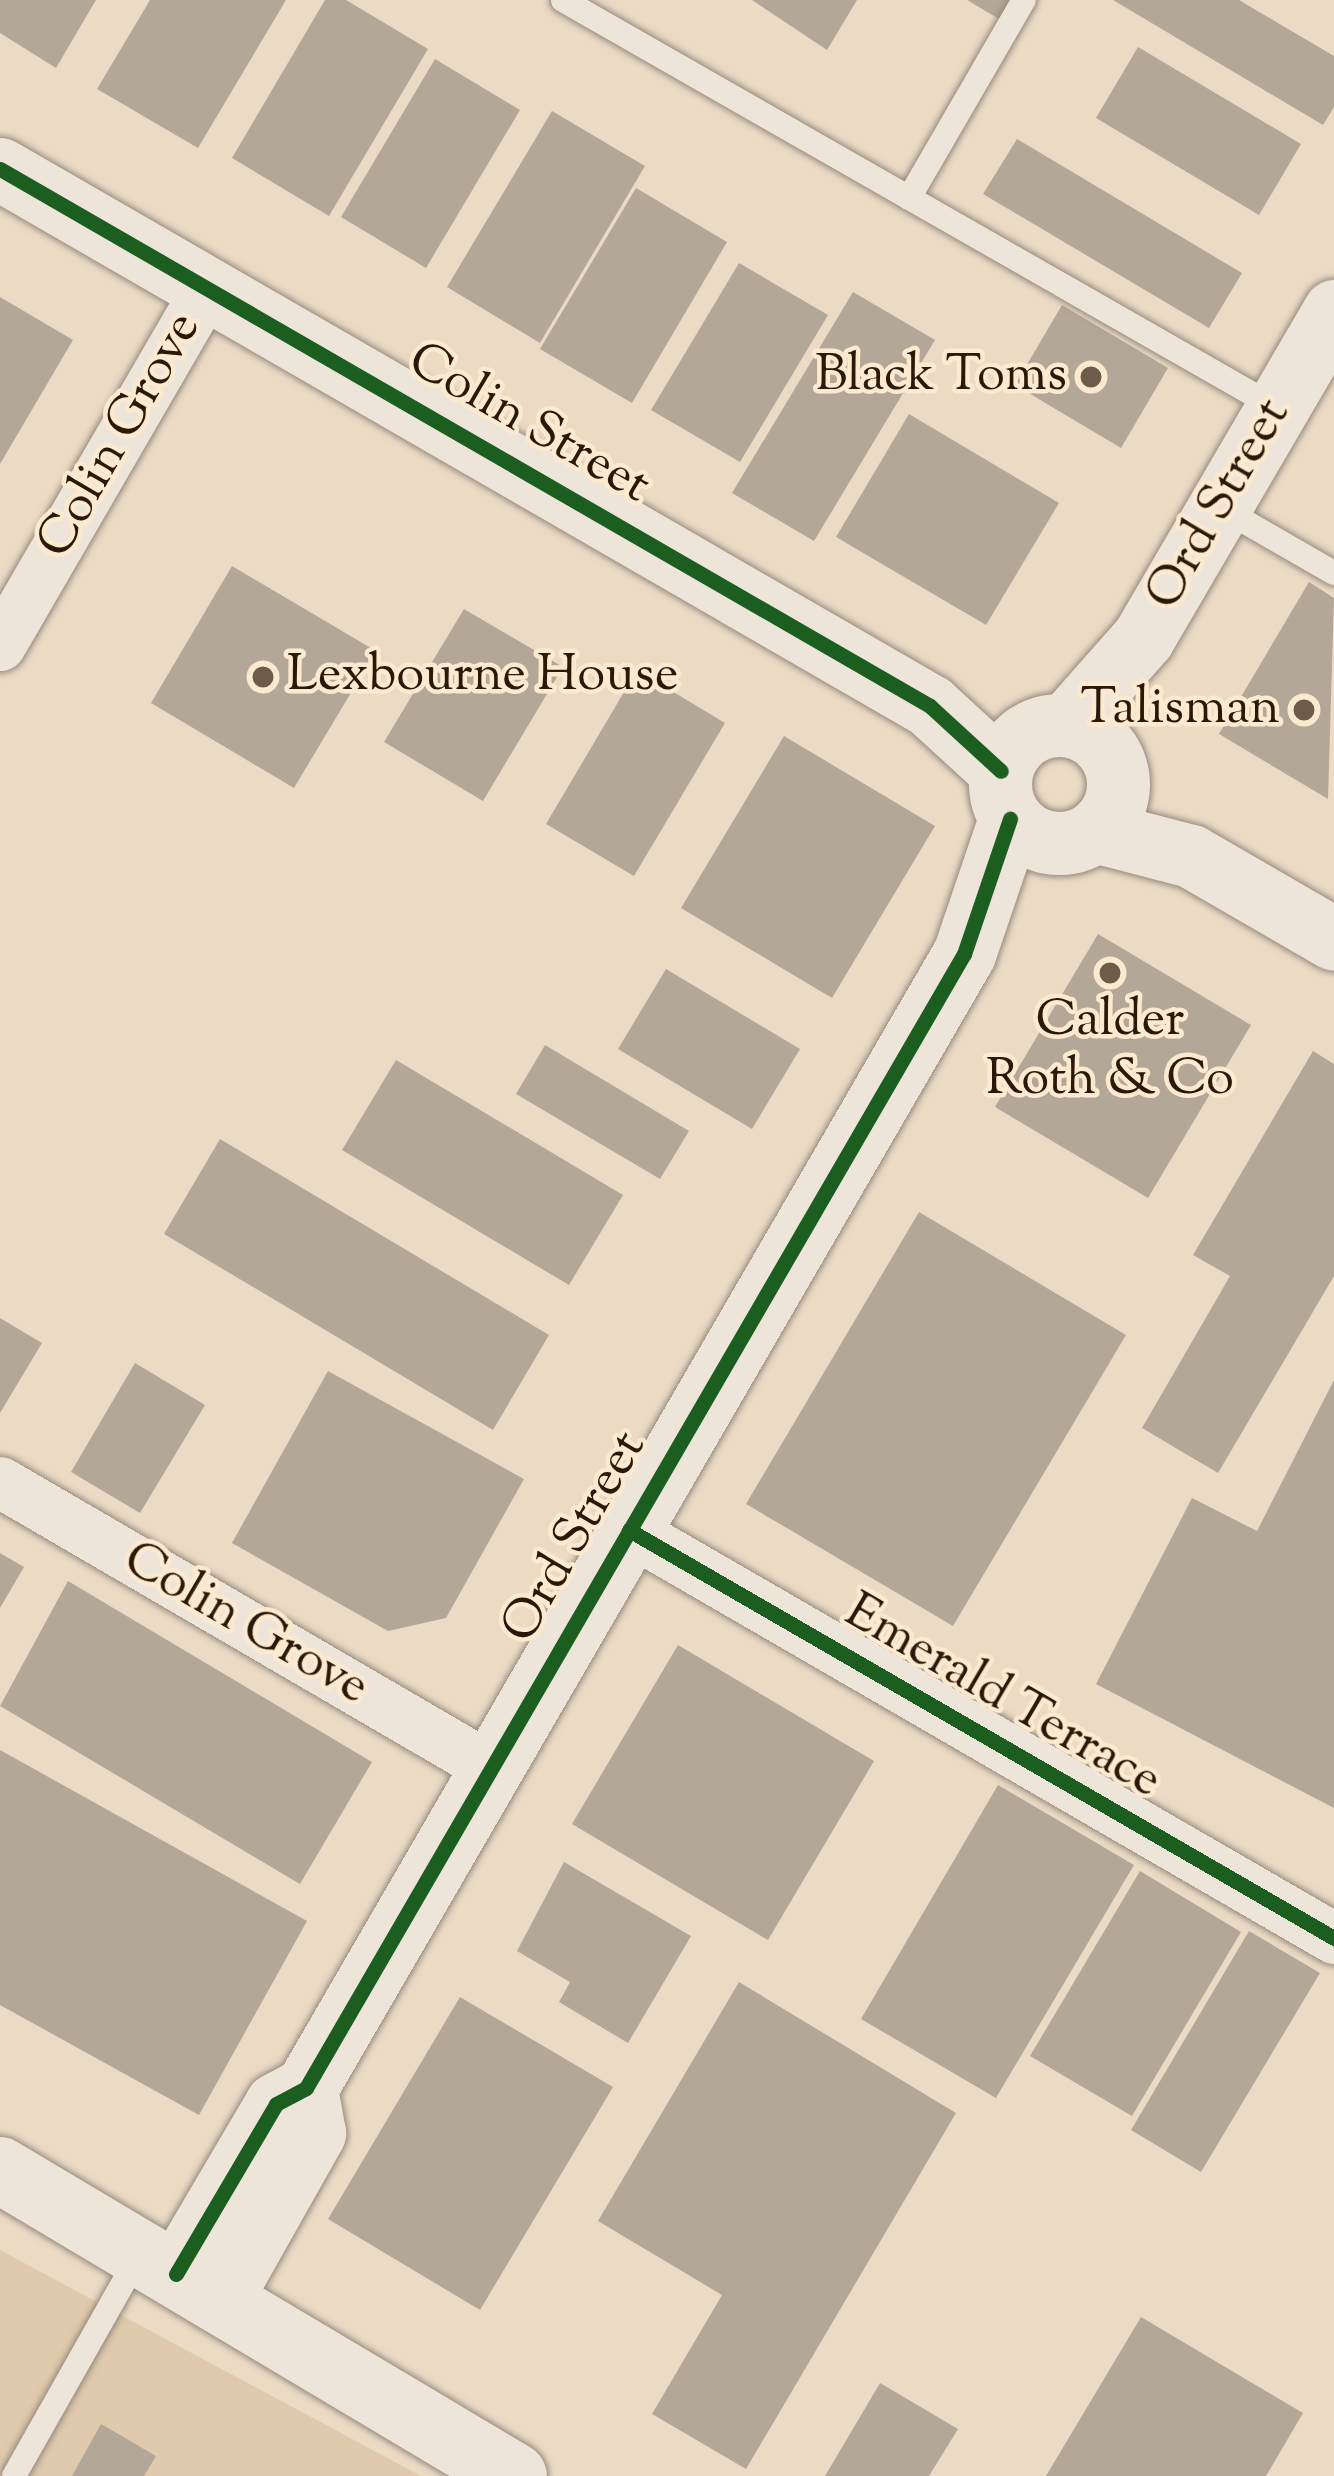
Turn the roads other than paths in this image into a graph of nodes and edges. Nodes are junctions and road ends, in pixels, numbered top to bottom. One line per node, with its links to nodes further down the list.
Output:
1 (563, 0): 4 (lane)
2 (1024, 0): 4 (lane)
3 (0, 169): 5 (street, Colin Street)
4 (909, 198): 7 (lane)
5 (207, 288): 10 (street, Colin Grove); 11 (street, Colin Street)
6 (1334, 311): 7 (street, Ord Street)
7 (1277, 409): 8 (street, Ord Street)
8 (1219, 507): 9 (lane); 12 (street, Ord Street)
9 (1334, 573)
10 (0, 645)
11 (930, 706): 12 (street, Colin Street); 13 (street, Colin Street)
12 (1085, 777): 13 (street); 13 (street, Colin Street); 14 (street); 15 (street, Ord Street)
13 (1006, 795): 15 (street, Ord Street)
14 (1334, 939)
15 (964, 954): 17 (street, Ord Street)
16 (0, 1482): 18 (street, Colin Grove)
17 (629, 1529): 18 (street, Ord Street); 19 (street, Emerald Terrace)
18 (490, 1768): 21 (street, Ord Street)
19 (1334, 1938)
20 (0, 2170): 21 (main road)
21 (179, 2276): 22 (lane); 23 (main road)
22 (14, 2476)
23 (514, 2476)

